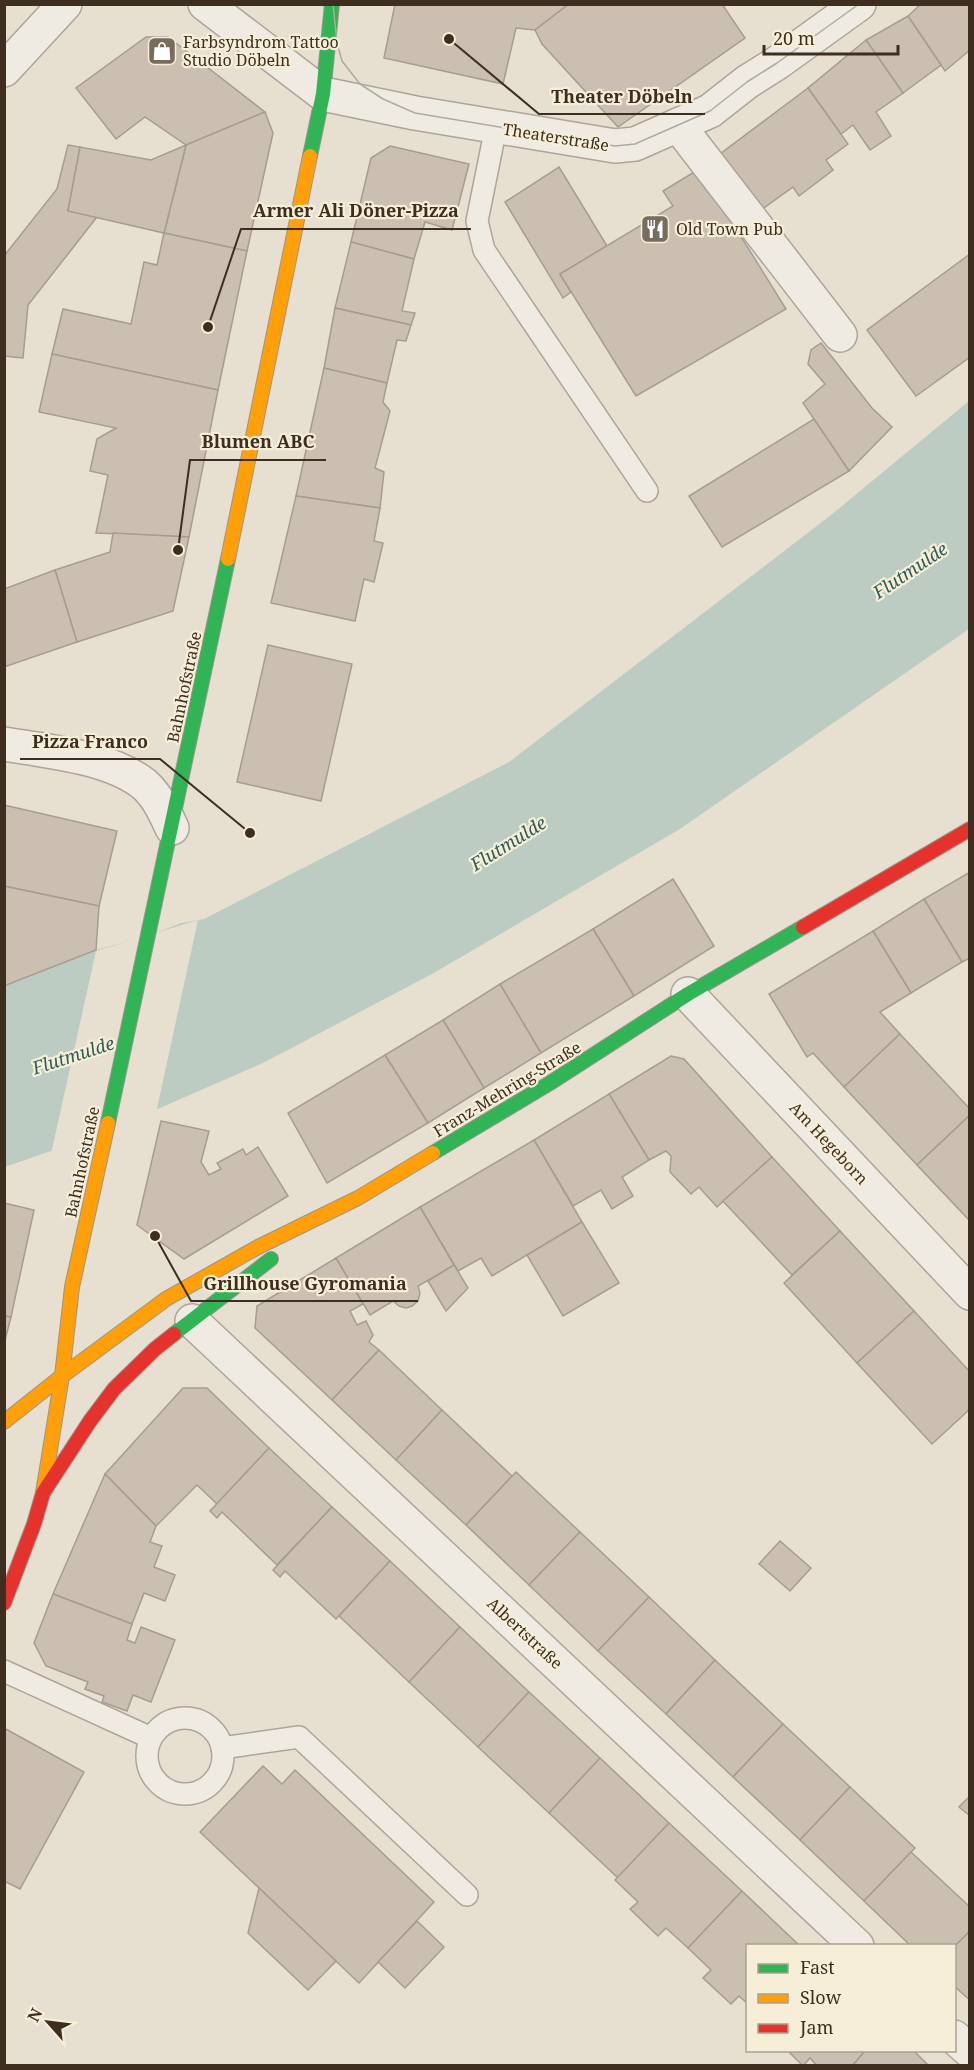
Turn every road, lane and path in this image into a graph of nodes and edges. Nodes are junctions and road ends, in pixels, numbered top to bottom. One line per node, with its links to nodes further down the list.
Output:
1 (65, 4): 5 (street)
2 (205, 4): 6 (street)
3 (332, 4): 6 (main road, Bahnhofstraße)
4 (859, 4): 7 (street, Theaterstraße)
5 (4, 70)
6 (323, 94): 8 (street, Theaterstraße); 12 (main road, Bahnhofstraße)
7 (678, 125): 8 (street, Theaterstraße); 9 (street)
8 (496, 127): 10 (lane)
9 (840, 335)
10 (647, 491)
11 (4, 744): 12 (street)
12 (172, 828): 18 (main road, Bahnhofstraße)
13 (969, 830): 14 (main road, Franz-Mehring-Straße)
14 (688, 994): 15 (main road, Franz-Mehring-Straße); 16 (street, Am Hegeborn)
15 (358, 1198): 17 (main road); 18 (main road, Franz-Mehring-Straße)
16 (969, 1293)
17 (192, 1321): 20 (main road); 26 (street, Albertstraße)
18 (62, 1376): 19 (main road, Franz-Mehring-Straße); 20 (main road, Bahnhofstraße)
19 (4, 1422)
20 (43, 1493): 21 (main road)
21 (4, 1603)
22 (4, 1671): 23 (lane)
23 (151, 1738): 24 (lane); 24 (lane)
24 (222, 1748): 25 (lane)
25 (467, 1895)
26 (855, 1944)
27 (956, 2039): 28 (street)
28 (969, 2051)

